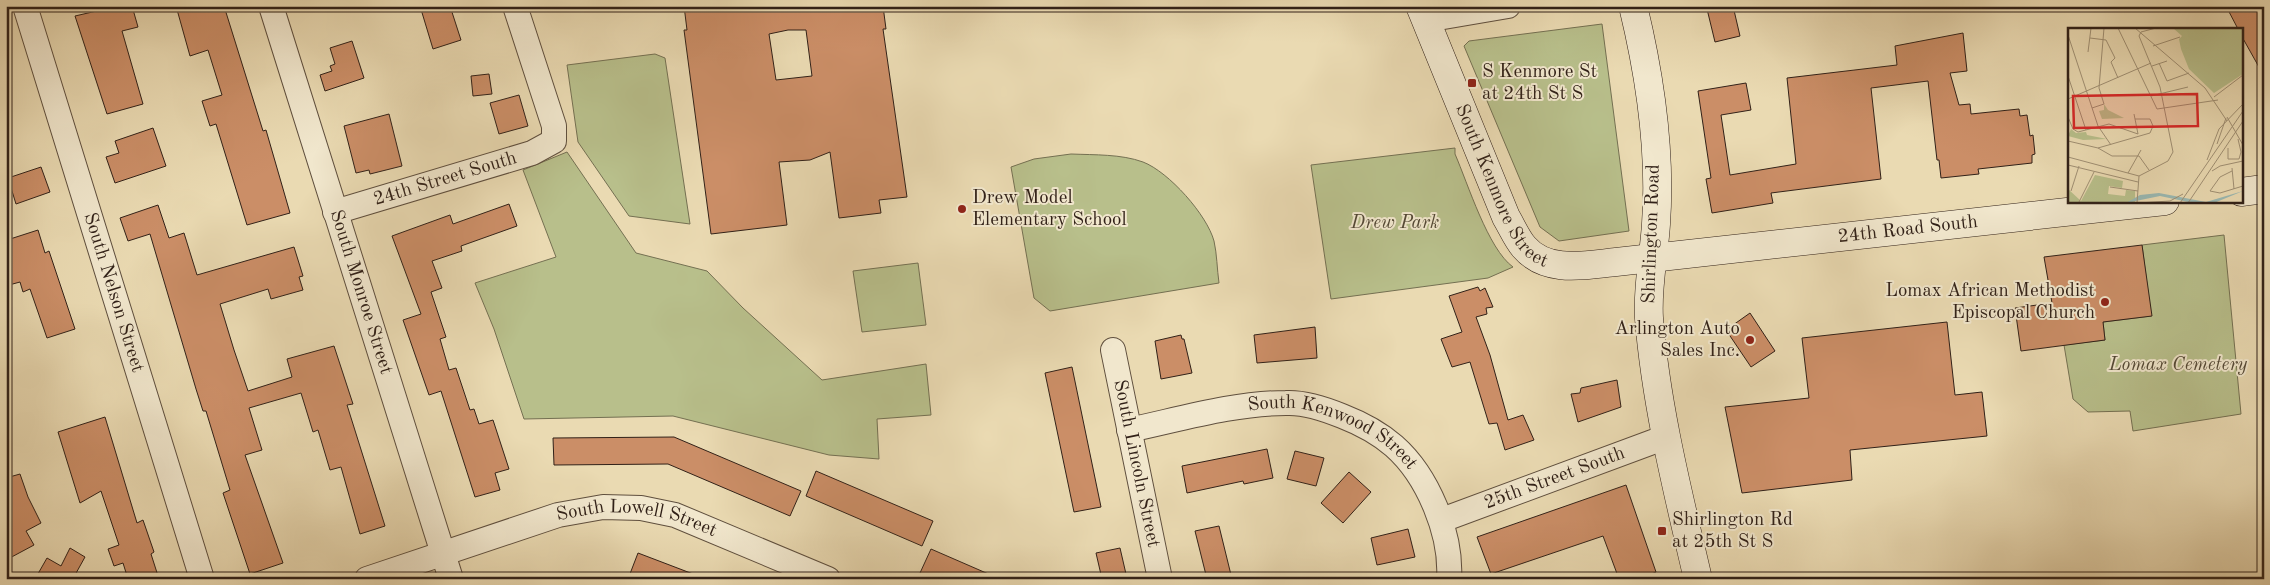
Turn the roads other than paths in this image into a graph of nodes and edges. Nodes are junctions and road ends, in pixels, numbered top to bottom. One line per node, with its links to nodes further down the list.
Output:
1 (25, 6): 17 (street, South Nelson Street)
2 (271, 6): 10 (street, South Monroe Street)
3 (514, 6): 10 (street, 24th Street South)
4 (1508, 6): 6 (street)
5 (1633, 6): 11 (street, Shirlington Road)
6 (1423, 13): 11 (street, South Kenmore Street)
7 (2264, 189): 8 (street)
8 (2242, 192)
9 (2156, 202): 11 (street, 24th Road South)
10 (335, 212): 16 (street, South Monroe Street)
11 (1652, 258): 14 (street, Shirlington Road)
12 (1113, 350): 13 (street, South Lincoln Street)
13 (1129, 430): 15 (street, South Kenwood Street); 21 (street, South Lincoln Street)
14 (1666, 437): 15 (street, 25th Street South); 23 (street, Shirlington Road)
15 (1442, 520): 22 (street, South Kenwood Street)
16 (442, 554): 18 (street); 19 (street, South Monroe Street); 20 (street, South Lowell Street)
17 (202, 579)
18 (367, 579)
19 (451, 579)
20 (828, 579)
21 (1160, 579)
22 (1449, 579)
23 (1698, 579)

